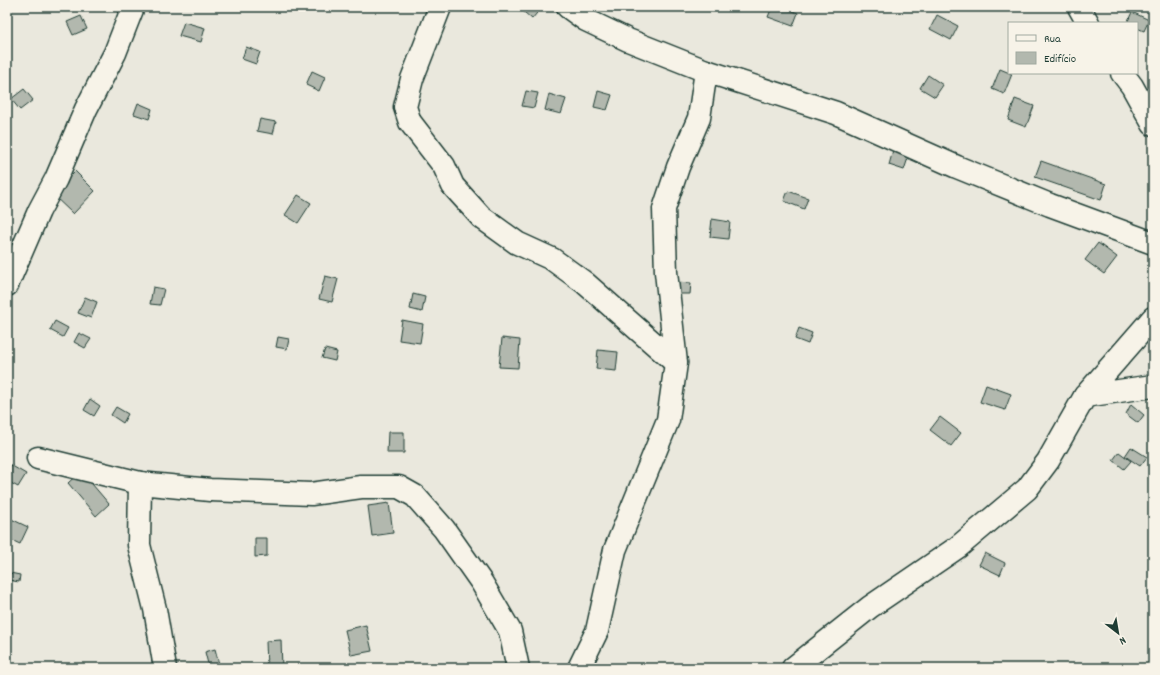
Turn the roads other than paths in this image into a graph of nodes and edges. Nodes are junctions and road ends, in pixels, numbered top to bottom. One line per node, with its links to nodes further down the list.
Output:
1 (132, 7): 10 (street)
2 (440, 7): 12 (street)
3 (568, 7): 6 (street)
4 (1079, 7): 5 (street)
5 (1087, 22)
6 (706, 71): 9 (street); 12 (street)
7 (1123, 74): 8 (street)
8 (1153, 124)
9 (1153, 243)
10 (7, 285)
11 (1153, 318): 14 (street)
12 (676, 363): 19 (street)
13 (1153, 386): 14 (street)
14 (1085, 396): 20 (street)
15 (38, 458): 16 (street)
16 (140, 483): 17 (street); 18 (street)
17 (165, 668)
18 (518, 668)
19 (578, 668)
20 (793, 668)

